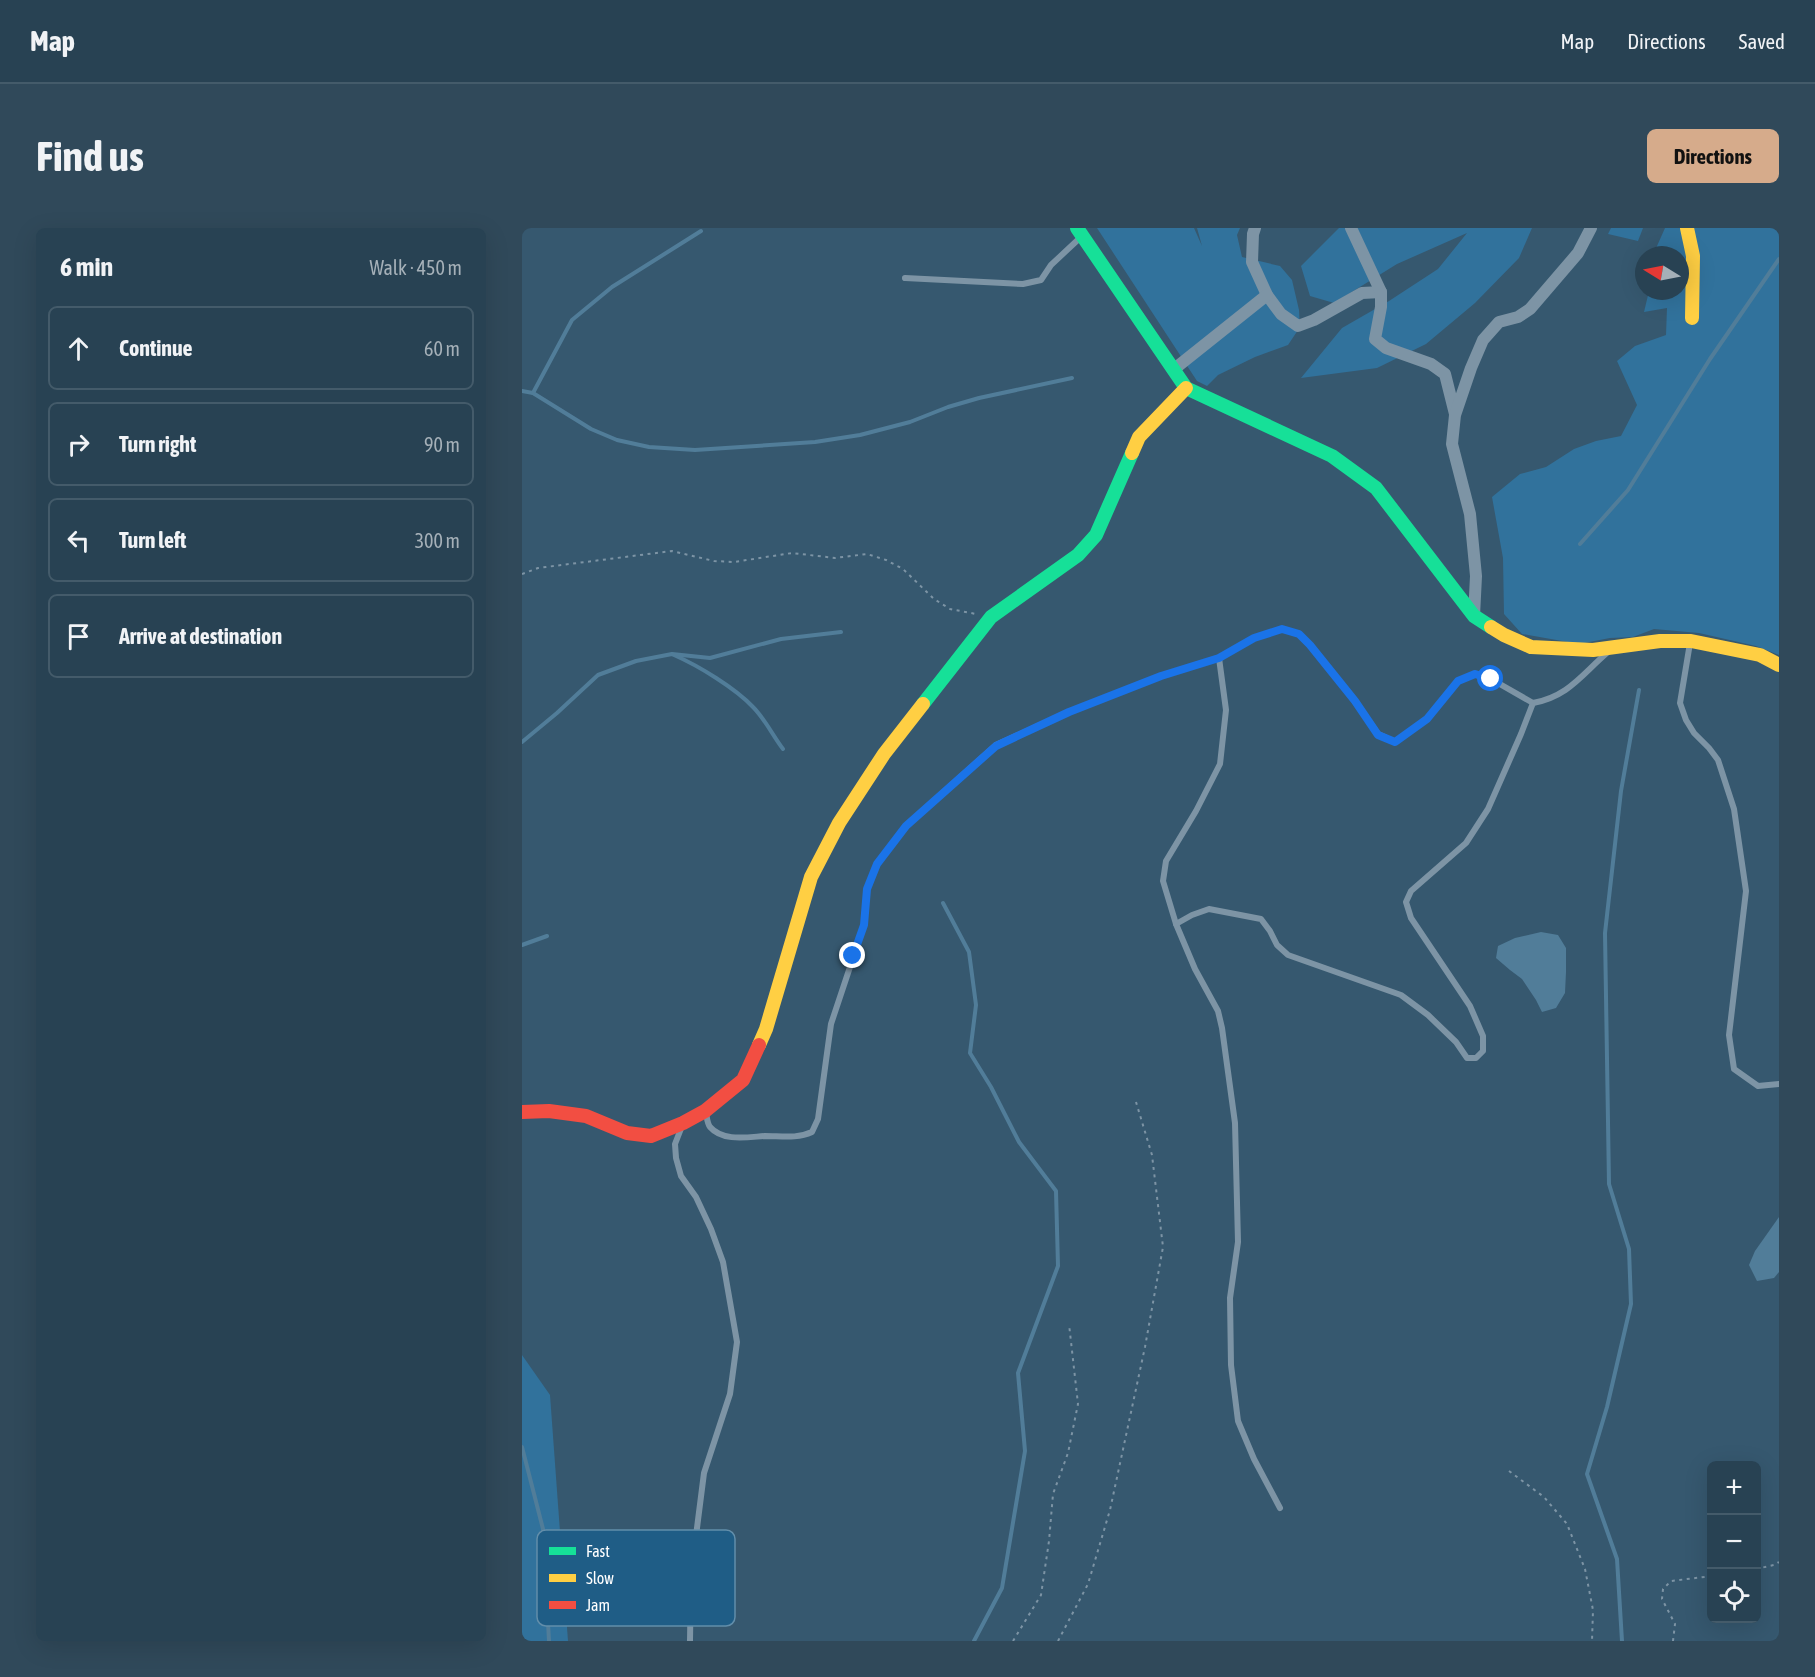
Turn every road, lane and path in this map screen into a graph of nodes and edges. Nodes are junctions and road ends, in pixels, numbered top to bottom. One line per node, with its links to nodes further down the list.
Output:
1 (1255, 228): 8 (street)
2 (1351, 228): 7 (street)
3 (1591, 228): 12 (street)
4 (1688, 228): 9 (street)
5 (1079, 232): 6 (lane); 10 (street)
6 (905, 278)
7 (1381, 292): 8 (street); 12 (street)
8 (1267, 295): 10 (street)
9 (1692, 318)
10 (1173, 370): 11 (street)
11 (1186, 388): 14 (street); 15 (street)
12 (1455, 415): 14 (street)
13 (522, 574): 15 (path)
14 (1474, 616): 17 (street)
15 (991, 617): 24 (street)
16 (1691, 641): 17 (street); 19 (street); 22 (lane)
17 (1613, 648): 20 (lane)
18 (1219, 658): 20 (lane); 21 (lane); 24 (lane)
19 (1779, 665)
20 (1533, 703): 21 (lane)
21 (1176, 924): 29 (lane)
22 (1779, 1084)
23 (1136, 1102): 37 (path)
24 (705, 1111): 26 (street)
25 (522, 1112): 26 (street)
26 (683, 1123): 30 (lane)
27 (1069, 1324): 36 (path)
28 (1509, 1471): 38 (path)
29 (1280, 1508)
30 (697, 1530)
31 (1779, 1562): 32 (path)
32 (1761, 1568)
33 (1707, 1577): 39 (path)
34 (690, 1626): 35 (lane)
35 (690, 1641)
36 (1013, 1641)
37 (1058, 1641)
38 (1592, 1641)
39 (1673, 1641)

